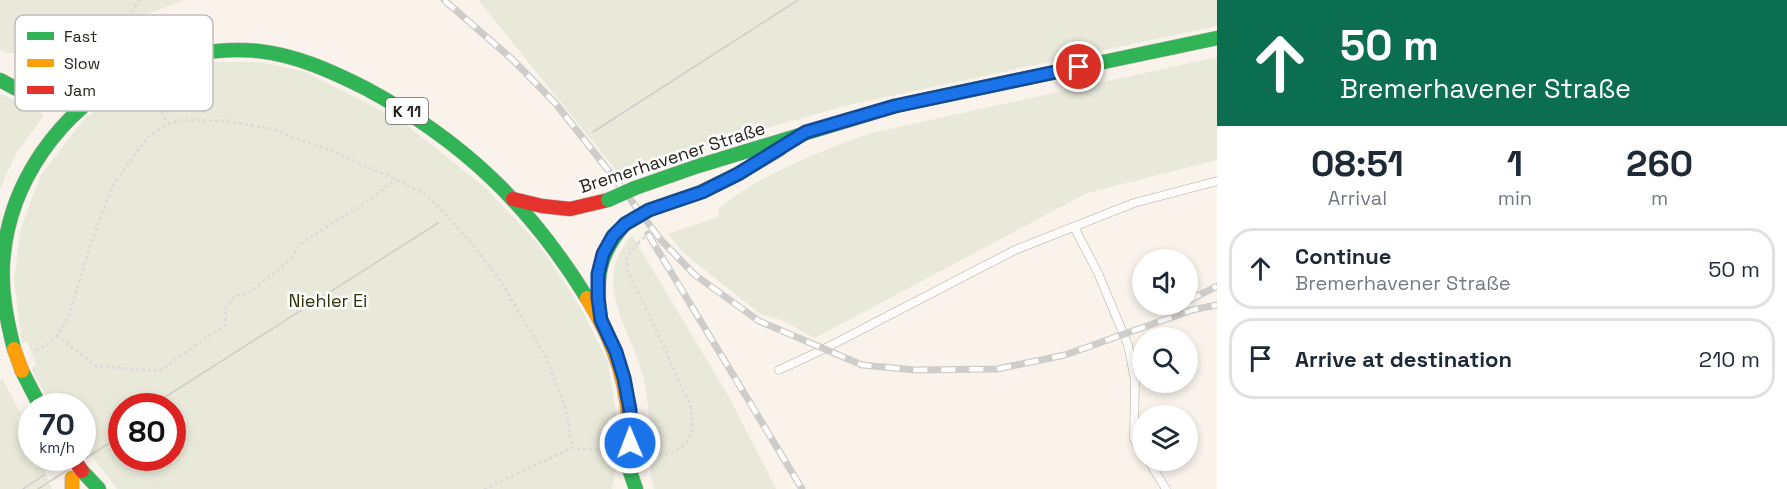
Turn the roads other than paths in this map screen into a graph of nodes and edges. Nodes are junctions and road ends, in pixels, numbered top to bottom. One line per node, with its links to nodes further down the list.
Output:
1 (1217, 38): 6 (main road, Bremerhavener Straße / K 11)
2 (213, 51): 8 (main road, K 11, bridge)
3 (0, 80): 4 (main road)
4 (15, 88)
5 (80, 111): 10 (main road, K 11)
6 (806, 132): 8 (main road, Bremerhavener Straße / K 11, bridge); 11 (main road, Bremerhavener Straße / K 11, bridge)
7 (1217, 181): 9 (lane)
8 (513, 199): 11 (main road, K 11)
9 (1074, 227): 12 (lane); 14 (lane)
10 (2, 258): 13 (main road, K 11, bridge)
11 (601, 320): 15 (main road, K 11, bridge)
12 (779, 370)
13 (33, 393)
14 (1135, 405)
15 (628, 466): 19 (main road, K 11); 20 (main road)
16 (1155, 471): 21 (lane)
17 (76, 479): 18 (main road)
18 (99, 489)
19 (624, 489)
20 (636, 489)
21 (1166, 489)

